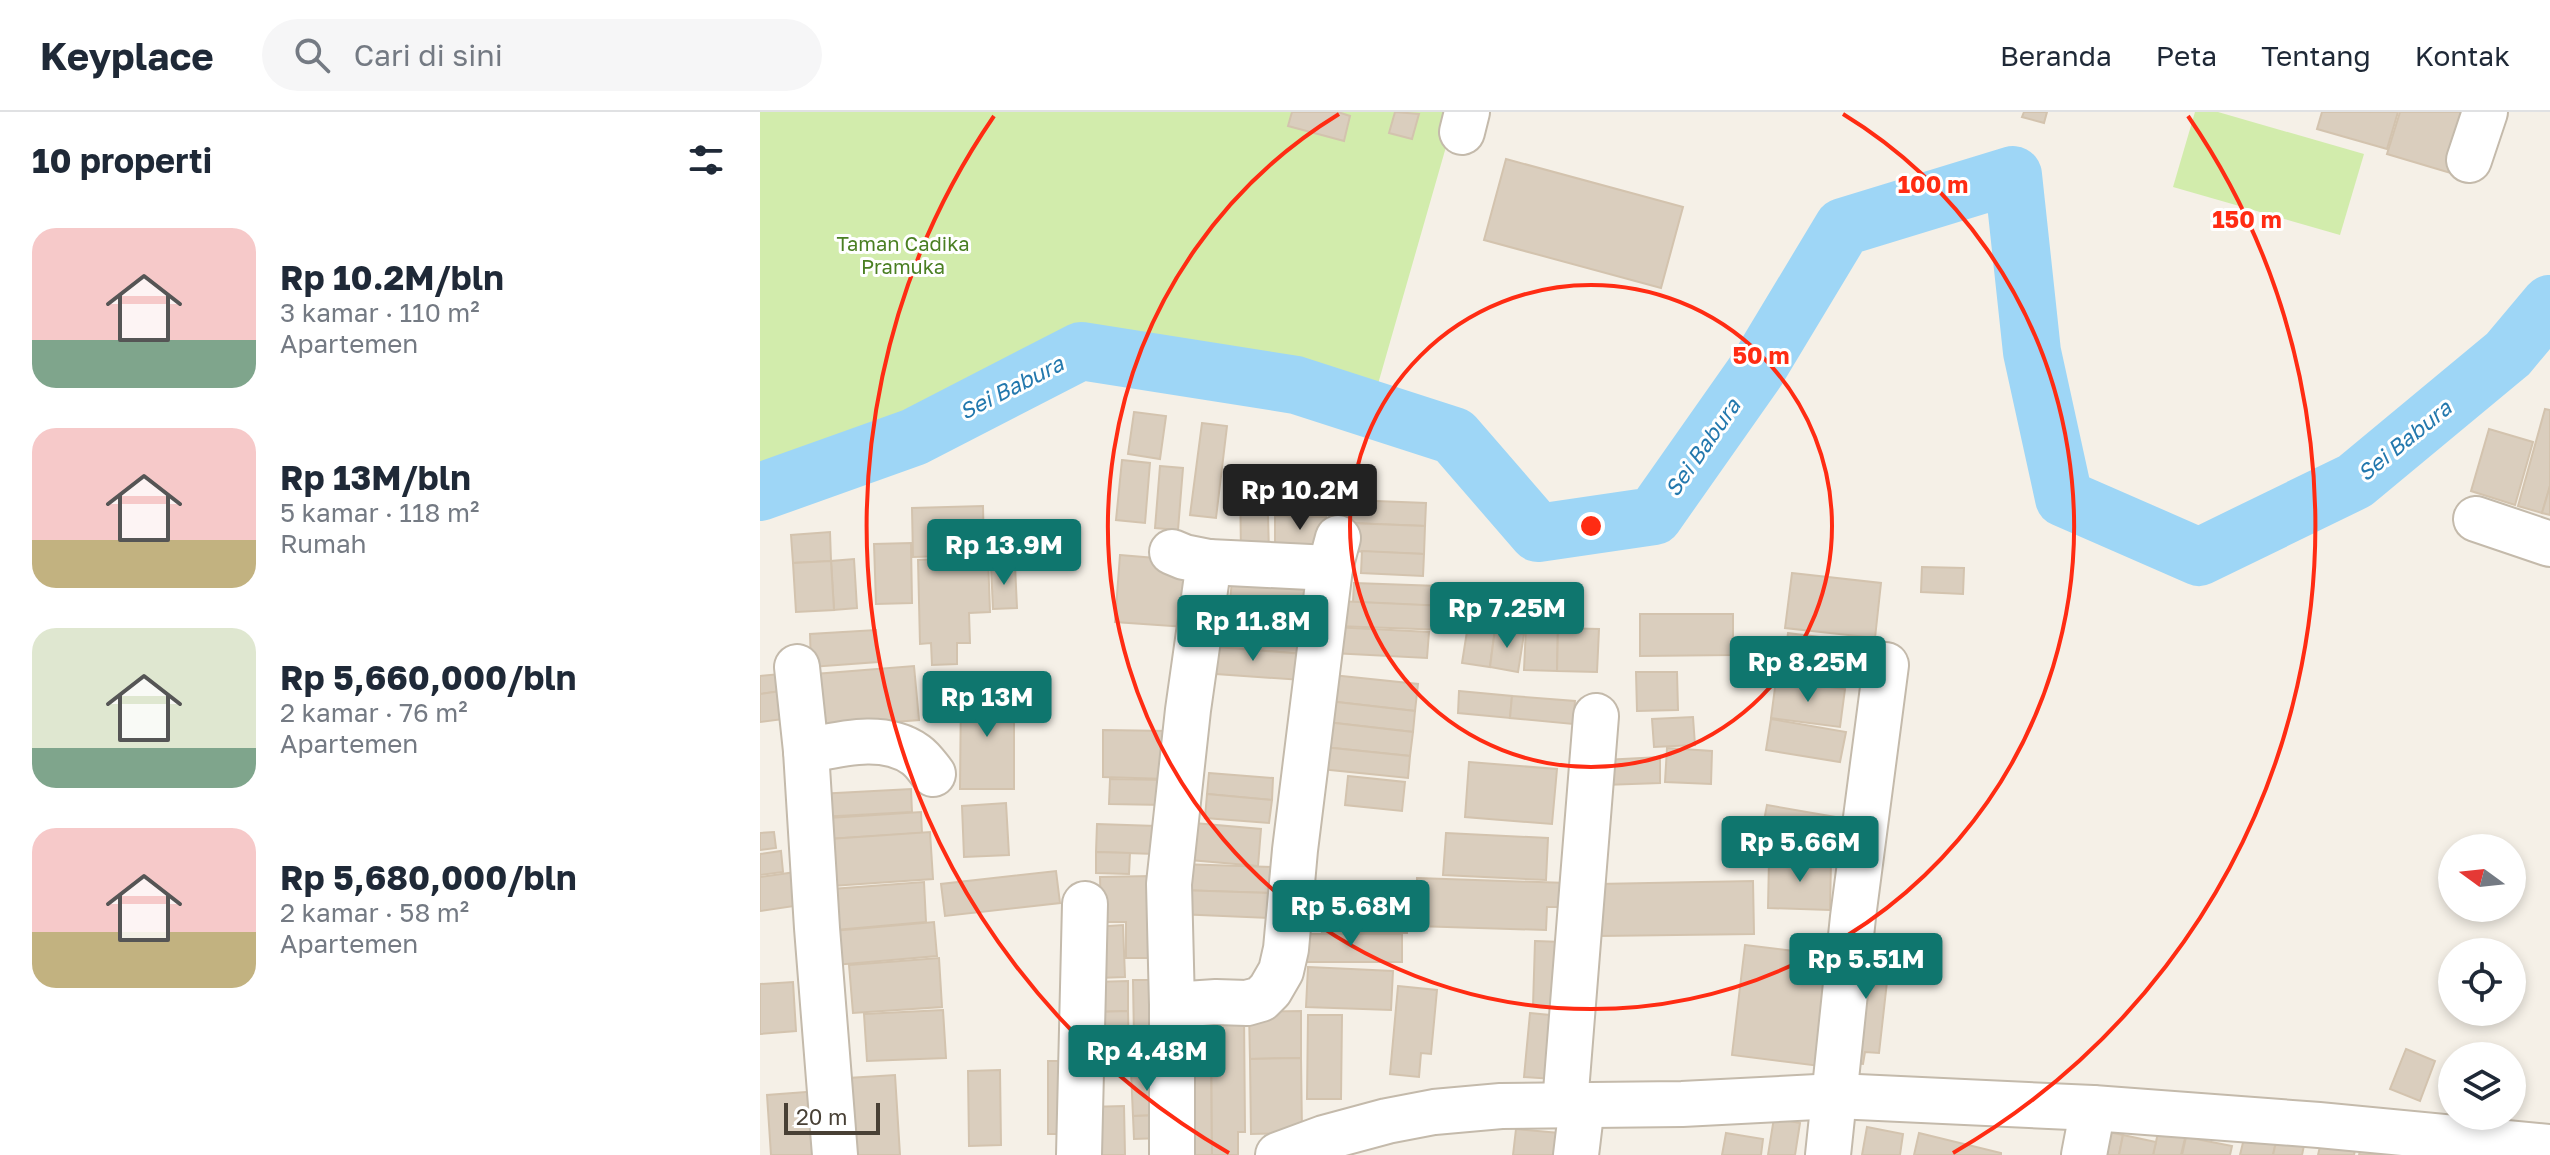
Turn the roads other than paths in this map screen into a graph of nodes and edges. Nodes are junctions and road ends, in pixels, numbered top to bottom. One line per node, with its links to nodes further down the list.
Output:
1 (2485, 112): 2 (street)
2 (2469, 160)
3 (2476, 519): 4 (street)
4 (2550, 544)
5 (1886, 665): 12 (street)
6 (797, 667): 8 (street)
7 (1596, 716): 13 (street)
8 (806, 751): 9 (street); 17 (street)
9 (933, 774)
10 (1085, 904): 18 (street)
11 (1172, 1005): 11 (street); 19 (street)
12 (1836, 1096): 13 (street); 14 (street); 22 (street)
13 (1574, 1104): 20 (street); 21 (street)
14 (2093, 1108): 15 (street); 23 (street)
15 (2315, 1140): 16 (street)
16 (2550, 1147)
17 (835, 1155)
18 (1079, 1155)
19 (1172, 1155)
20 (1278, 1155)
21 (1576, 1155)
22 (1828, 1155)
23 (2084, 1155)

